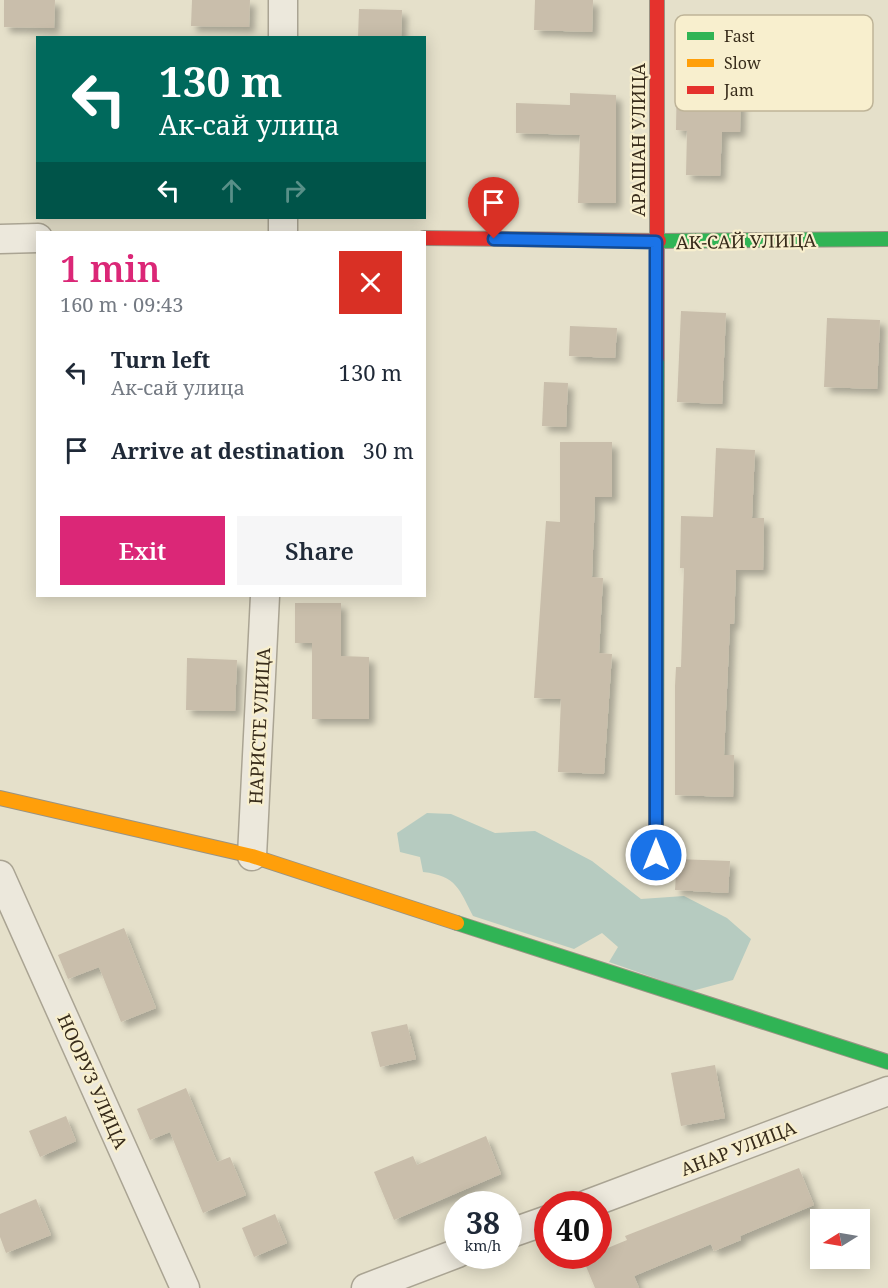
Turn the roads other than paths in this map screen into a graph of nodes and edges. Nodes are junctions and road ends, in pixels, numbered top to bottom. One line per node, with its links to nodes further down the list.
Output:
1 (283, 0): 3 (street)
2 (657, 0): 8 (street, АРАШАН УЛИЦА)
3 (283, 36)
4 (0, 238): 5 (street)
5 (36, 238)
6 (426, 238): 8 (street, АК-САЙ УЛИЦА)
7 (888, 239): 8 (street, АК-САЙ УЛИЦА)
8 (656, 242): 11 (street, АРАШАН УЛИЦА)
9 (265, 597): 12 (street, НАРИСТЕ УЛИЦА)
10 (0, 798): 12 (street)
11 (656, 855)
12 (252, 856): 14 (street)
13 (0, 875): 18 (street, НООРУЗ УЛИЦА)
14 (888, 1062)
15 (888, 1091): 16 (street, АНАР УЛИЦА)
16 (612, 1195)
17 (444, 1259): 19 (street)
18 (185, 1288)
19 (366, 1288)

